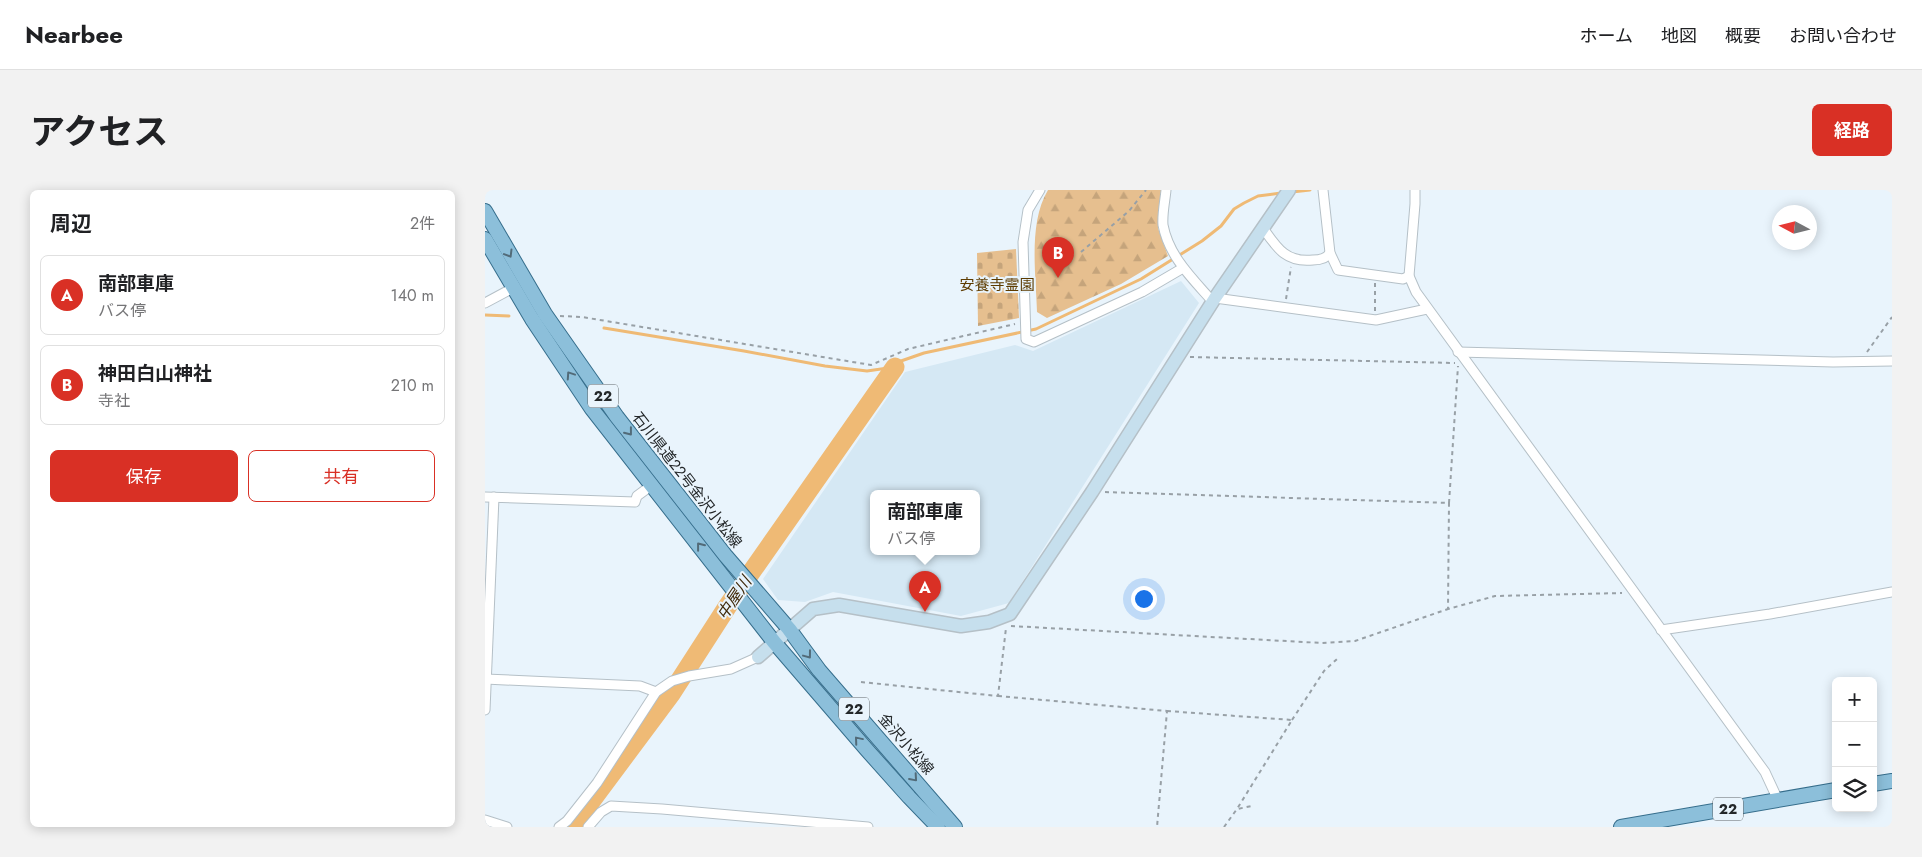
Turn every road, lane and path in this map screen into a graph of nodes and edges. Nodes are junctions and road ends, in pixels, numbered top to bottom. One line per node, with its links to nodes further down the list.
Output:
1 (1040, 190): 24 (street)
2 (1146, 190): 10 (path)
3 (1166, 190): 13 (street)
4 (1323, 190): 11 (street)
5 (1415, 190): 15 (street)
6 (1287, 193): 8 (street)
7 (485, 211): 21 (main road, 石川県道22号金沢小松線 / 22, one-way to 21)
8 (1263, 228): 12 (street); 17 (street)
9 (485, 239): 16 (main road, 石川県道22号金沢小松線 / 22)
10 (1081, 252)
11 (1330, 253): 12 (street); 14 (street)
12 (1292, 258): 19 (path)
13 (1182, 265): 17 (street); 24 (street)
14 (1375, 276): 15 (street); 23 (path)
15 (1409, 276): 20 (street)
16 (513, 288): 18 (street); 30 (main road, 石川県道22号金沢小松線 / 22, one-way to 16)
17 (1214, 300): 19 (street); 26 (street)
18 (485, 303)
19 (1285, 306): 23 (street)
20 (1427, 309): 23 (street); 25 (street)
21 (545, 314): 24 (path); 34 (main road, 石川県道22号金沢小松線 / 22, one-way to 34)
22 (1892, 317): 28 (path)
23 (1376, 320)
24 (1025, 322)
25 (1458, 352): 28 (street); 29 (path); 35 (street)
26 (1178, 357): 29 (path); 31 (street)
27 (1892, 361): 28 (street)
28 (1860, 362)
29 (1458, 363): 33 (path)
30 (652, 485): 32 (street); 40 (main road, 石川県道22号金沢小松線 / 22, one-way to 30)
31 (1092, 492): 33 (path); 38 (street)
32 (490, 497): 43 (street)
33 (1449, 503): 37 (path)
34 (755, 590): 38 (main road, 金沢小松線 / 22)
35 (1635, 592): 37 (path); 39 (street)
36 (1892, 592): 39 (street)
37 (1448, 608): 46 (path)
38 (789, 629): 40 (street); 63 (main road, 金沢小松線 / 22, one-way to 63)
39 (1661, 630): 53 (street)
40 (775, 642): 41 (street); 62 (main road, 22, one-way to 40)
41 (758, 656): 45 (street)
42 (1337, 659): 49 (path)
43 (485, 679): 45 (street); 47 (street)
44 (861, 682): 46 (path)
45 (656, 692): 59 (street)
46 (998, 696): 48 (path)
47 (485, 710)
48 (1167, 711): 49 (path); 64 (path)
49 (1292, 720): 55 (path)
50 (1892, 780): 51 (main road)
51 (1877, 783)
52 (1832, 791): 53 (main road, 22)
53 (1778, 800): 66 (main road, 22)
54 (1253, 806): 55 (path)
55 (1237, 809): 65 (path)
56 (485, 820): 58 (street)
57 (821, 825): 60 (street); 61 (street)
58 (507, 827)
59 (559, 827)
60 (588, 827)
61 (867, 827)
62 (939, 827)
63 (955, 827)
64 (1157, 827)
65 (1224, 827)
66 (1621, 827)

